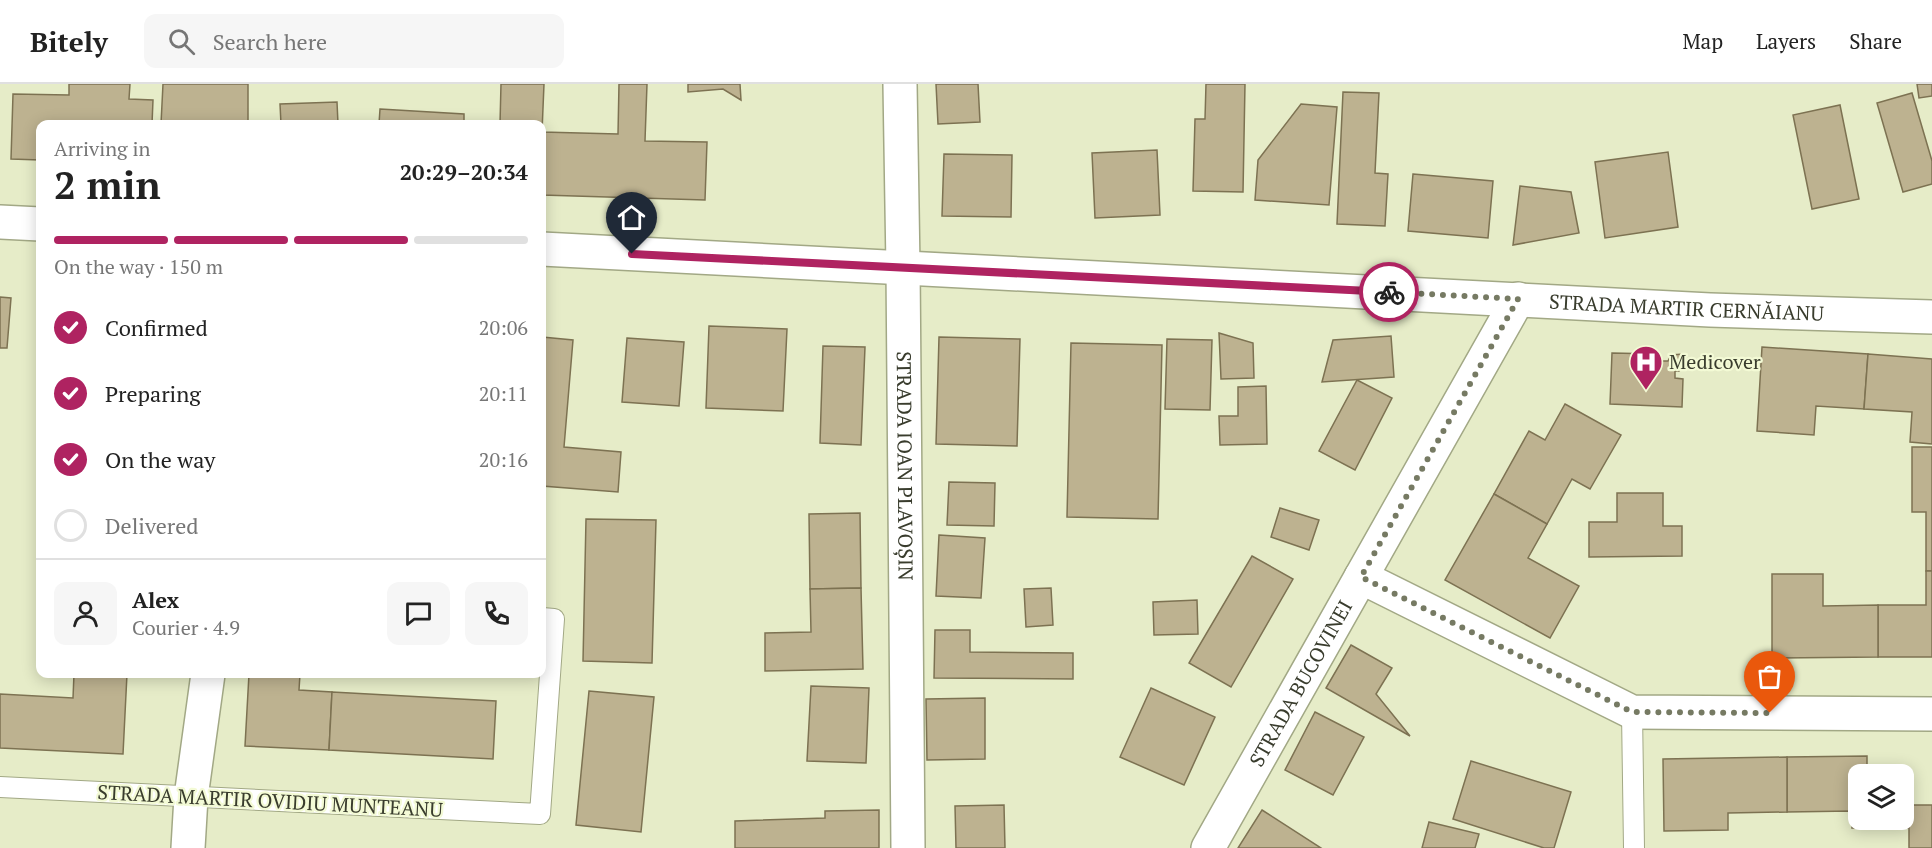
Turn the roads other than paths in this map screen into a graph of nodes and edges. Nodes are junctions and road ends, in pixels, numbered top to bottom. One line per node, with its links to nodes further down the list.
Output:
1 (900, 84): 5 (street, STRADA IOAN PLAVOȘIN)
2 (0, 222): 3 (street)
3 (36, 224)
4 (546, 249): 5 (street, STRADA MARTIR CERNĂIANU)
5 (903, 267): 6 (street, STRADA MARTIR CERNĂIANU); 16 (street, STRADA IOAN PLAVOȘIN)
6 (1518, 299): 7 (street, STRADA MARTIR CERNĂIANU); 8 (street, STRADA BUCOVINEI)
7 (1932, 317)
8 (1361, 577): 11 (street); 17 (street, STRADA BUCOVINEI)
9 (546, 618): 14 (lane, STRADA MARTIR OVIDIU MUNTEANU)
10 (207, 678): 14 (street)
11 (1632, 712): 12 (street); 18 (lane)
12 (1932, 714)
13 (0, 787): 14 (lane, STRADA MARTIR OVIDIU MUNTEANU)
14 (191, 797): 15 (street)
15 (188, 848)
16 (908, 848)
17 (1208, 848)
18 (1634, 848)

